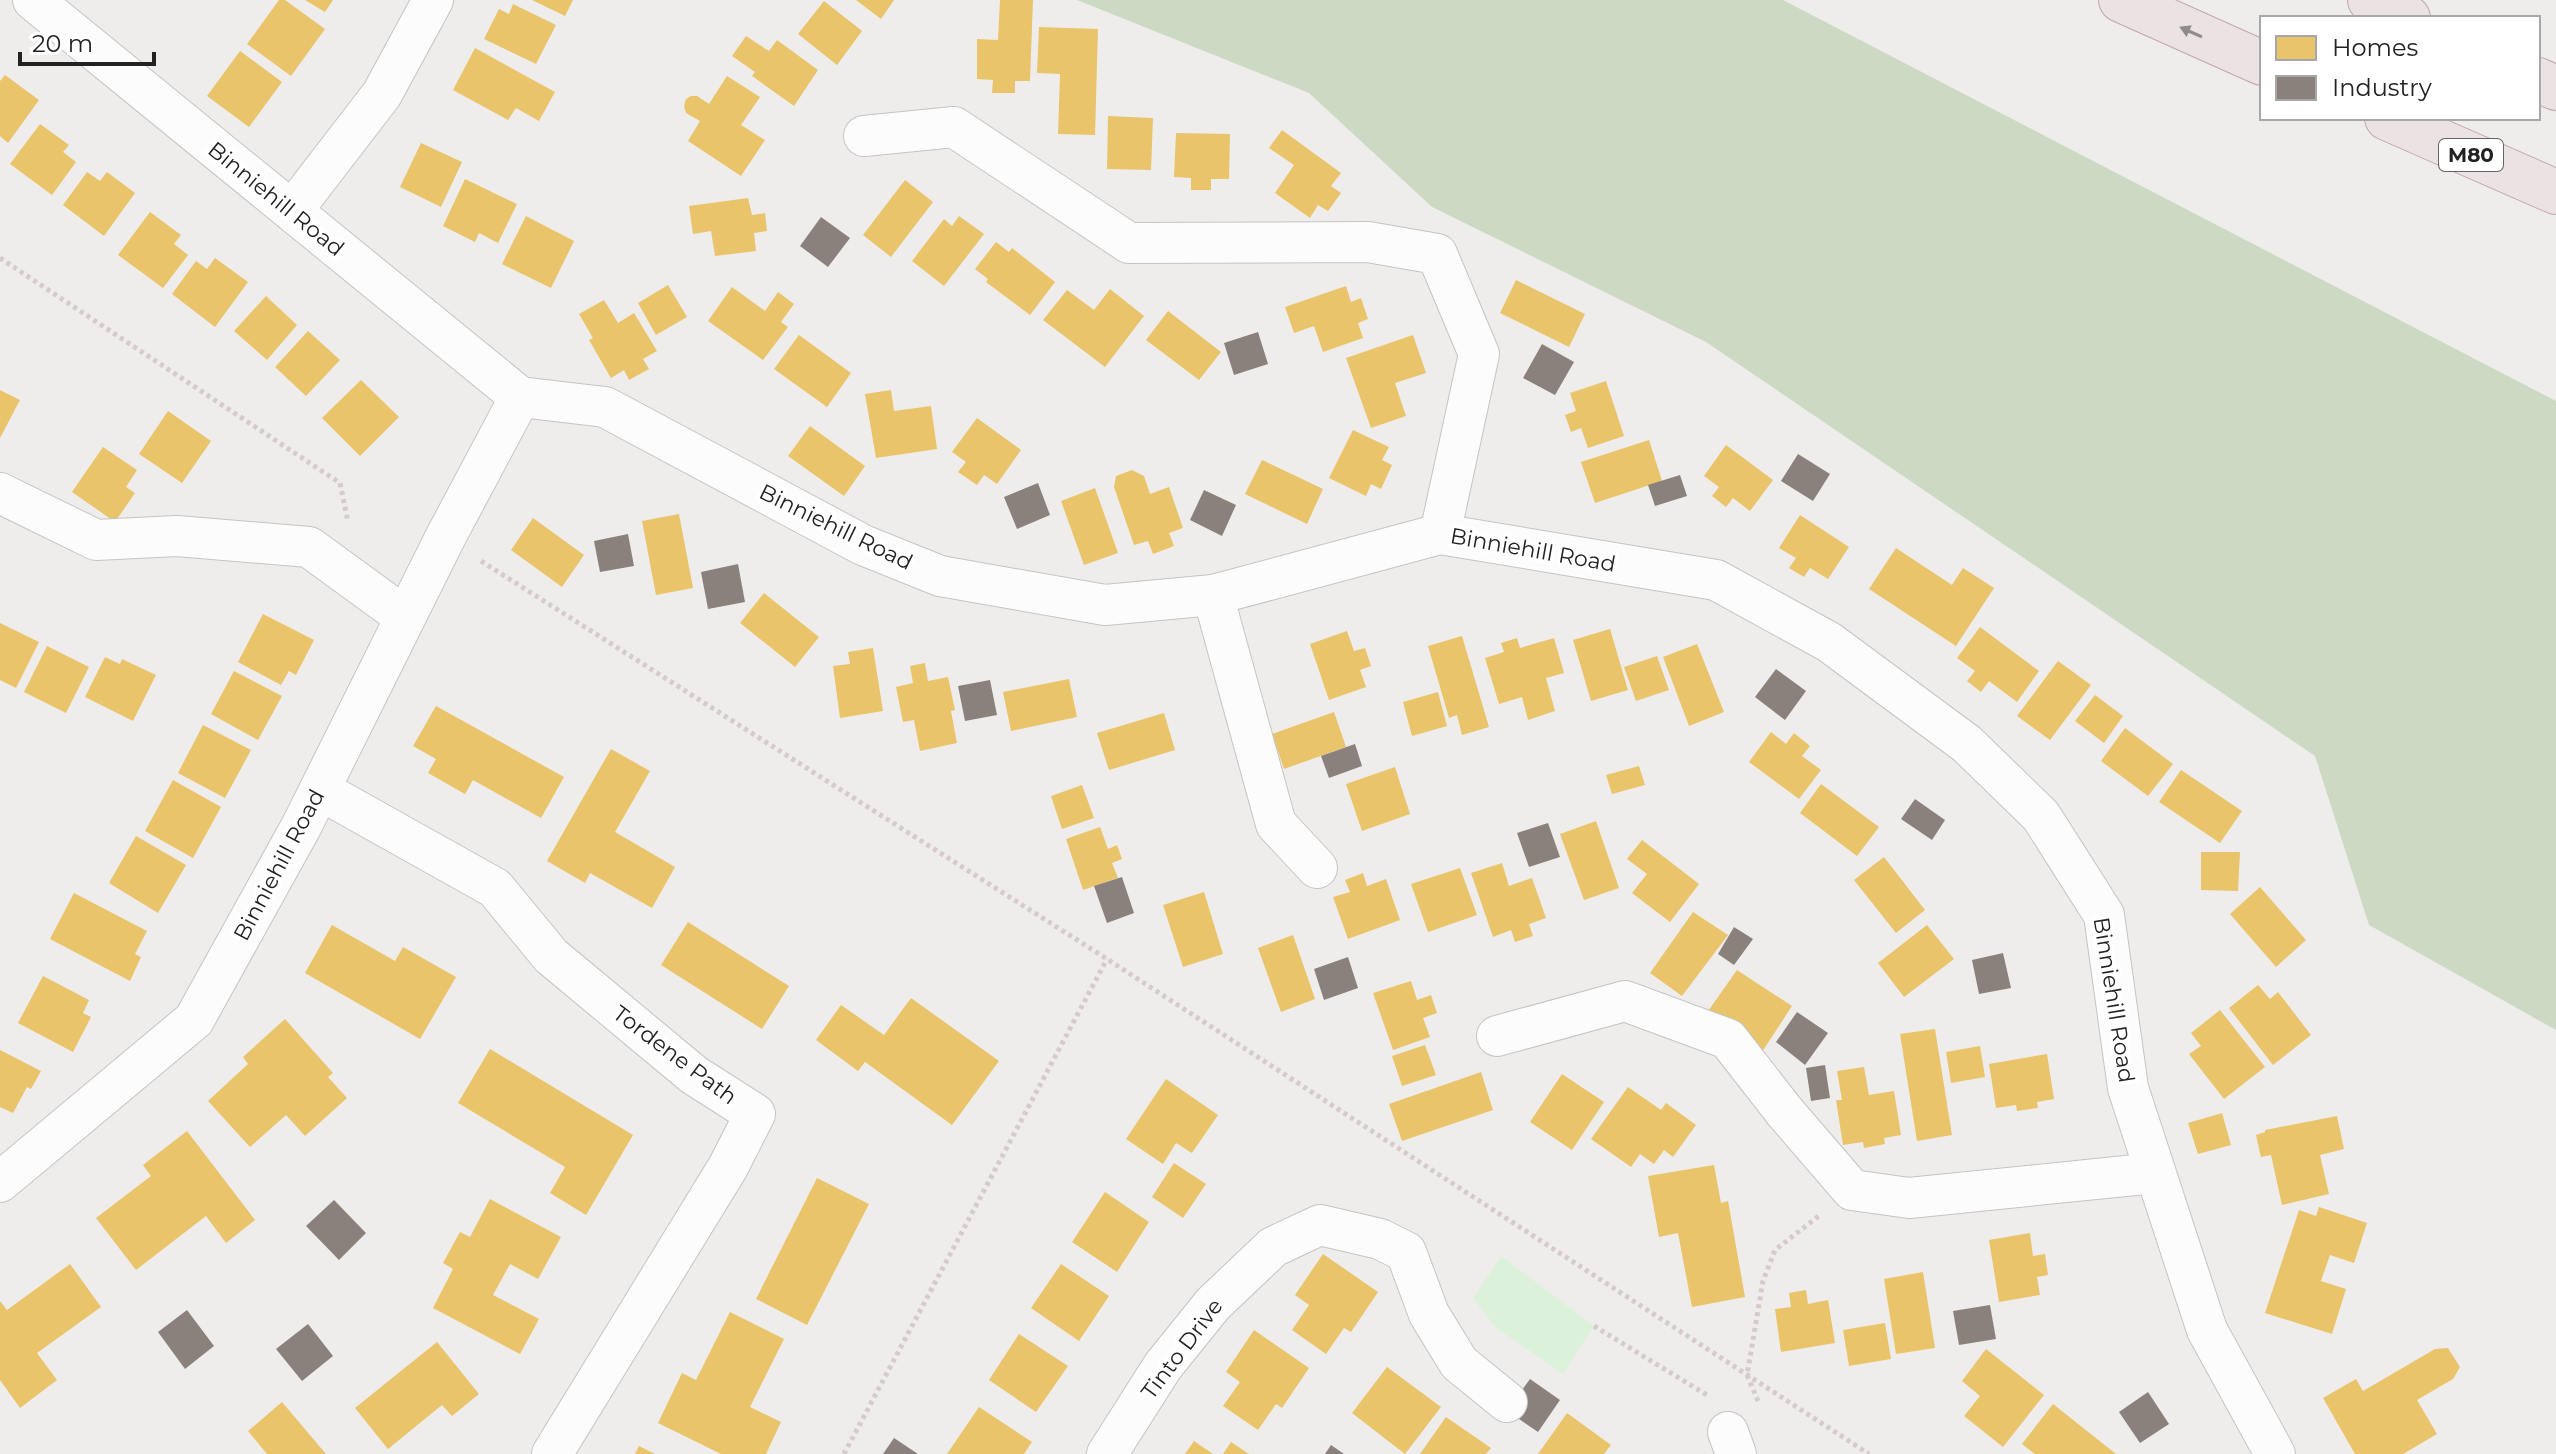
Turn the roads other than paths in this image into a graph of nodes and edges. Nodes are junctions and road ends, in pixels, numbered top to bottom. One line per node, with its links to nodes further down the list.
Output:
1 (33, 0): 10 (street, Binniehill Road)
2 (433, 0): 10 (street)
3 (2121, 0): 6 (highway, one-way to 3)
4 (2370, 0): 5 (highway)
5 (2404, 16)
6 (2260, 62)
7 (2392, 120): 9 (highway, M80)
8 (864, 136): 13 (street)
9 (2556, 192)
10 (292, 211): 11 (street, Binniehill Road)
11 (520, 397): 14 (street, Binniehill Road); 15 (street, Binniehill Road)
12 (0, 493): 15 (street)
13 (1440, 534): 14 (street, Binniehill Road); 19 (street, Binniehill Road)
14 (1213, 595): 17 (street)
15 (405, 617): 16 (street, Binniehill Road)
16 (320, 790): 20 (street, Binniehill Road); 22 (street, Tordene Path)
17 (1317, 868)
18 (1497, 1036): 19 (street)
19 (2155, 1173): 24 (street, Binniehill Road)
20 (0, 1182)
21 (1507, 1402): 23 (street, Tinto Drive)
22 (552, 1454)
23 (1107, 1454)
24 (2275, 1454)

